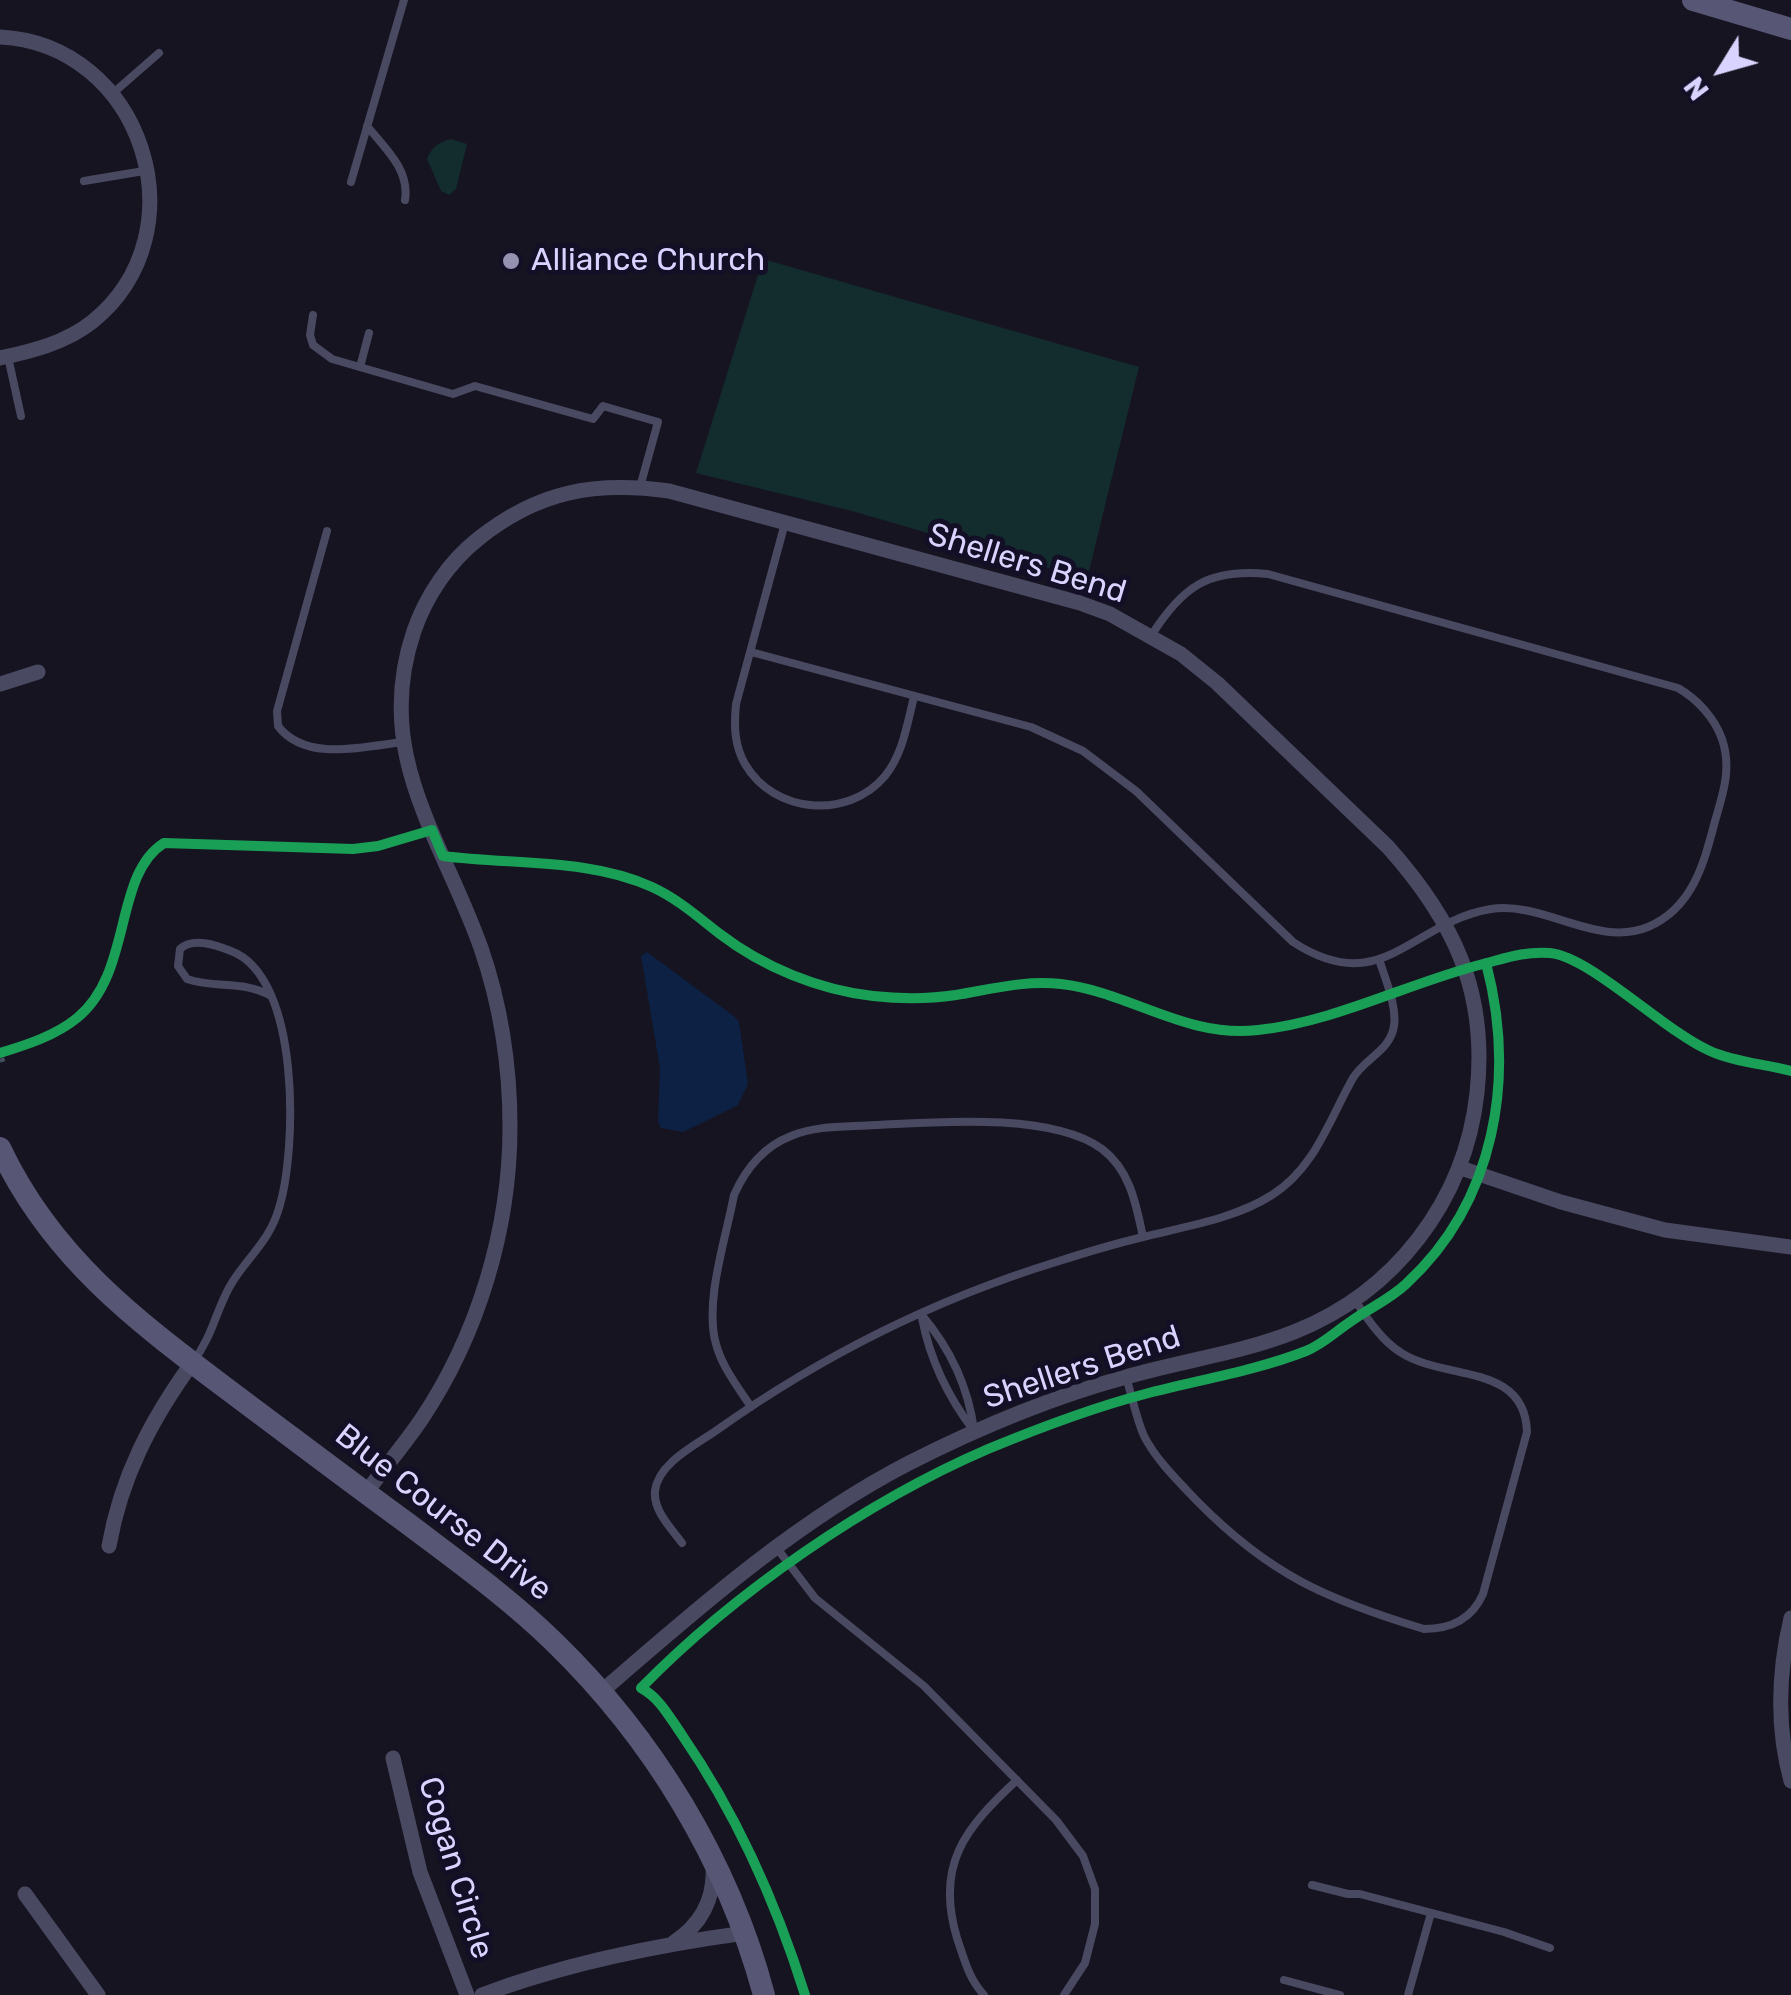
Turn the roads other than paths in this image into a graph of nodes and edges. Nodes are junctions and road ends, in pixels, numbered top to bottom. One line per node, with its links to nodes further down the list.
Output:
1 (404, 0): 7 (lane)
2 (1692, 0): 3 (main road)
3 (1791, 29)
4 (0, 37): 6 (street)
5 (159, 53): 6 (lane)
6 (112, 94): 8 (street)
7 (368, 126): 10 (lane); 11 (lane)
8 (148, 170): 9 (lane); 14 (street)
9 (84, 181)
10 (351, 182)
11 (405, 200)
12 (313, 314): 15 (lane)
13 (369, 333): 15 (lane)
14 (4, 357): 16 (lane)
15 (360, 367): 17 (lane)
16 (21, 416)
17 (640, 487): 18 (street, Shellers Bend); 25 (street, Shellers Bend)
18 (785, 523): 20 (street, Shellers Bend); 21 (lane)
19 (327, 531): 25 (lane)
20 (1152, 636): 26 (street, Shellers Bend); 26 (lane)
21 (750, 652): 24 (lane); 24 (lane)
22 (38, 672): 23 (street)
23 (0, 684)
24 (914, 696): 27 (lane)
25 (402, 742): 39 (street, Shellers Bend)
26 (1446, 927): 27 (lane); 30 (street, Shellers Bend)
27 (1379, 959): 31 (lane)
28 (271, 996): 28 (lane); 35 (lane)
29 (0, 1148): 35 (main road, Blue Course Drive)
30 (1461, 1168): 32 (street); 33 (street, Shellers Bend)
31 (1143, 1236): 34 (lane); 37 (lane)
32 (1791, 1247)
33 (1354, 1300): 36 (street, Shellers Bend); 36 (lane)
34 (921, 1314): 37 (lane); 38 (lane); 38 (lane)
35 (192, 1363): 39 (main road, Blue Course Drive); 41 (street)
36 (1126, 1376): 38 (street, Shellers Bend)
37 (751, 1407): 40 (lane)
38 (975, 1433): 42 (street, Shellers Bend)
39 (366, 1492): 44 (main road, Blue Course Drive)
40 (682, 1544)
41 (109, 1546)
42 (776, 1547): 44 (street, Shellers Bend); 46 (lane)
43 (1791, 1618): 47 (street)
44 (601, 1692): 48 (main road, Blue Course Drive)
45 (393, 1758): 57 (street, Cogan Circle)
46 (1017, 1780): 60 (lane); 61 (lane)
47 (1791, 1781)
48 (712, 1859): 52 (main road, Blue Course Drive); 53 (street)
49 (1312, 1885): 51 (lane)
50 (24, 1894): 56 (street)
51 (1431, 1913): 54 (lane); 63 (lane)
52 (745, 1933): 53 (street); 59 (main road, Blue Course Drive)
53 (670, 1945): 58 (street)
54 (1550, 1948)
55 (1284, 1980): 62 (lane)
56 (98, 1995)
57 (466, 1995)
58 (482, 1995)
59 (764, 1995)
60 (984, 1995)
61 (1064, 1995)
62 (1340, 1995)
63 (1408, 1995)

